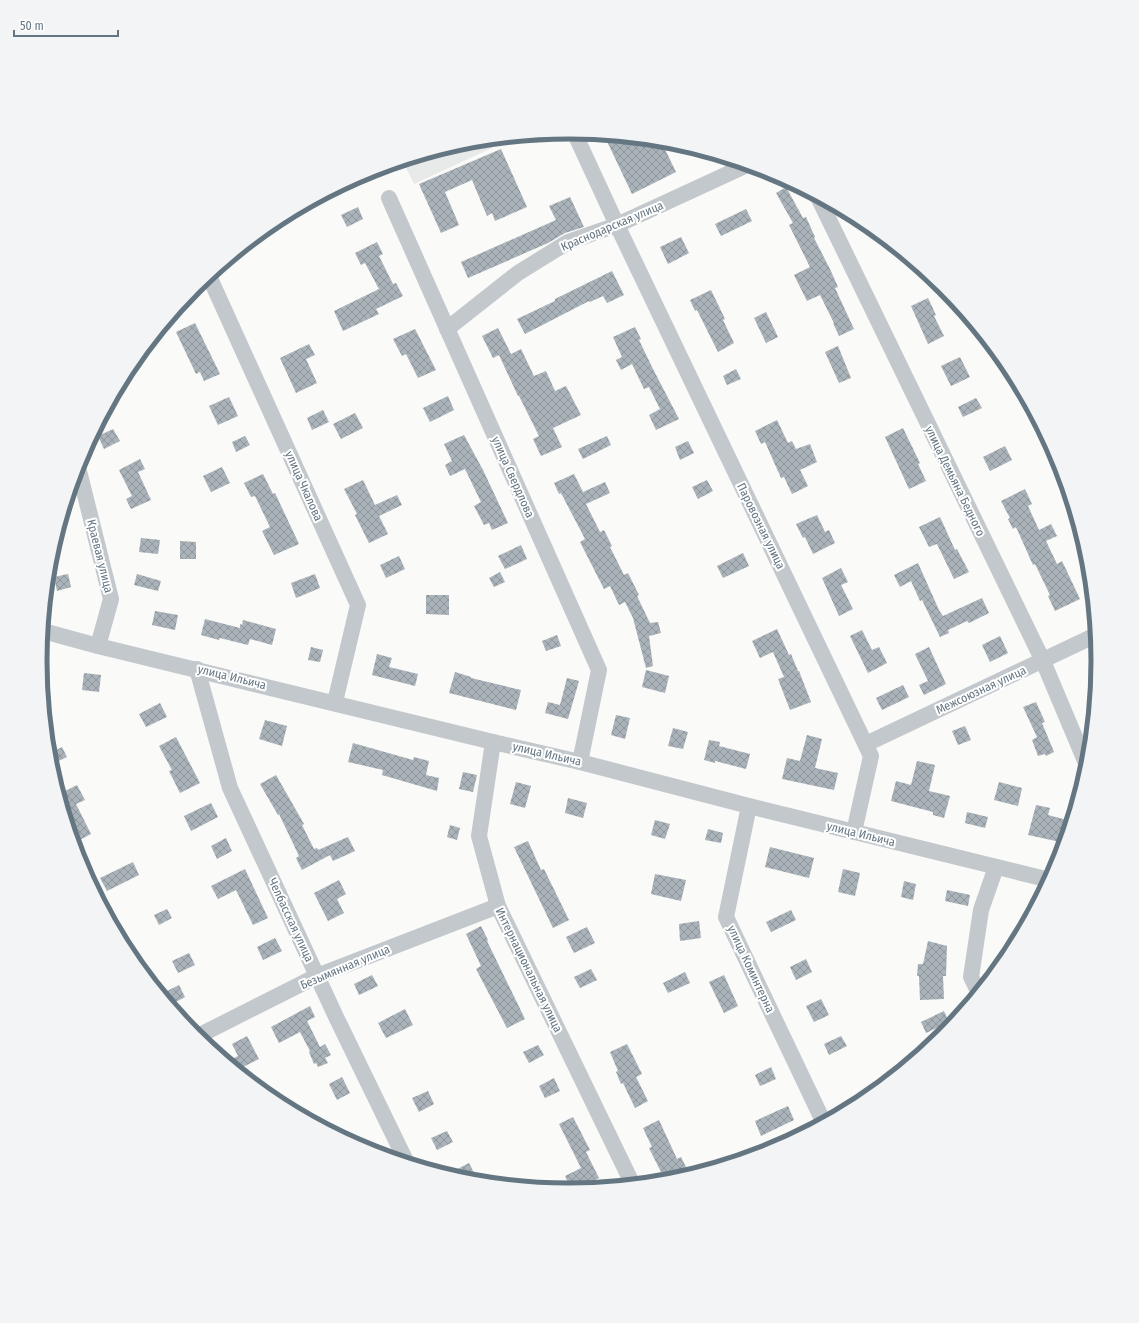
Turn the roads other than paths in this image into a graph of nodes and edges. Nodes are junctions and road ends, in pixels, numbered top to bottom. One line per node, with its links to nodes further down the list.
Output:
1 (577, 139): 5 (street, Паровозная улица)
2 (740, 168): 5 (street, Краснодарская улица)
3 (389, 198): 7 (street, улица Свердлова)
4 (821, 204): 12 (street, улица Демьяна Бедного)
5 (617, 225): 7 (street, Краснодарская улица); 16 (street, Паровозная улица)
6 (211, 281): 14 (street, улица Чкалова)
7 (447, 329): 18 (street, улица Свердлова)
8 (81, 478): 11 (street, Краевая улица)
9 (48, 632): 11 (street, улица Ильича)
10 (1091, 637): 12 (street, Межсоюзная улица)
11 (98, 646): 13 (street, улица Ильича)
12 (1043, 662): 16 (street, Межсоюзная улица); 17 (street, улица Демьяна Бедного)
13 (197, 669): 14 (street, улица Ильича); 24 (street, Челбасская улица)
14 (335, 702): 15 (street, улица Ильича)
15 (493, 742): 18 (street, улица Ильича); 23 (street, Интернациональная улица)
16 (866, 744): 20 (street, Паровозная улица)
17 (1083, 757)
18 (580, 762): 19 (street, улица Ильича)
19 (749, 806): 20 (street, улица Ильича); 27 (street, улица Коминтерна)
20 (854, 832): 21 (street, улица Ильича)
21 (996, 867): 22 (street, улица Ильича); 25 (street)
22 (1044, 879)
23 (498, 906): 24 (street, Безымянная улица); 29 (street, Интернациональная улица)
24 (318, 976): 26 (street, Безымянная улица); 28 (street, Челбасская улица)
25 (977, 989)
26 (203, 1034)
27 (822, 1119)
28 (404, 1157)
29 (631, 1181)

